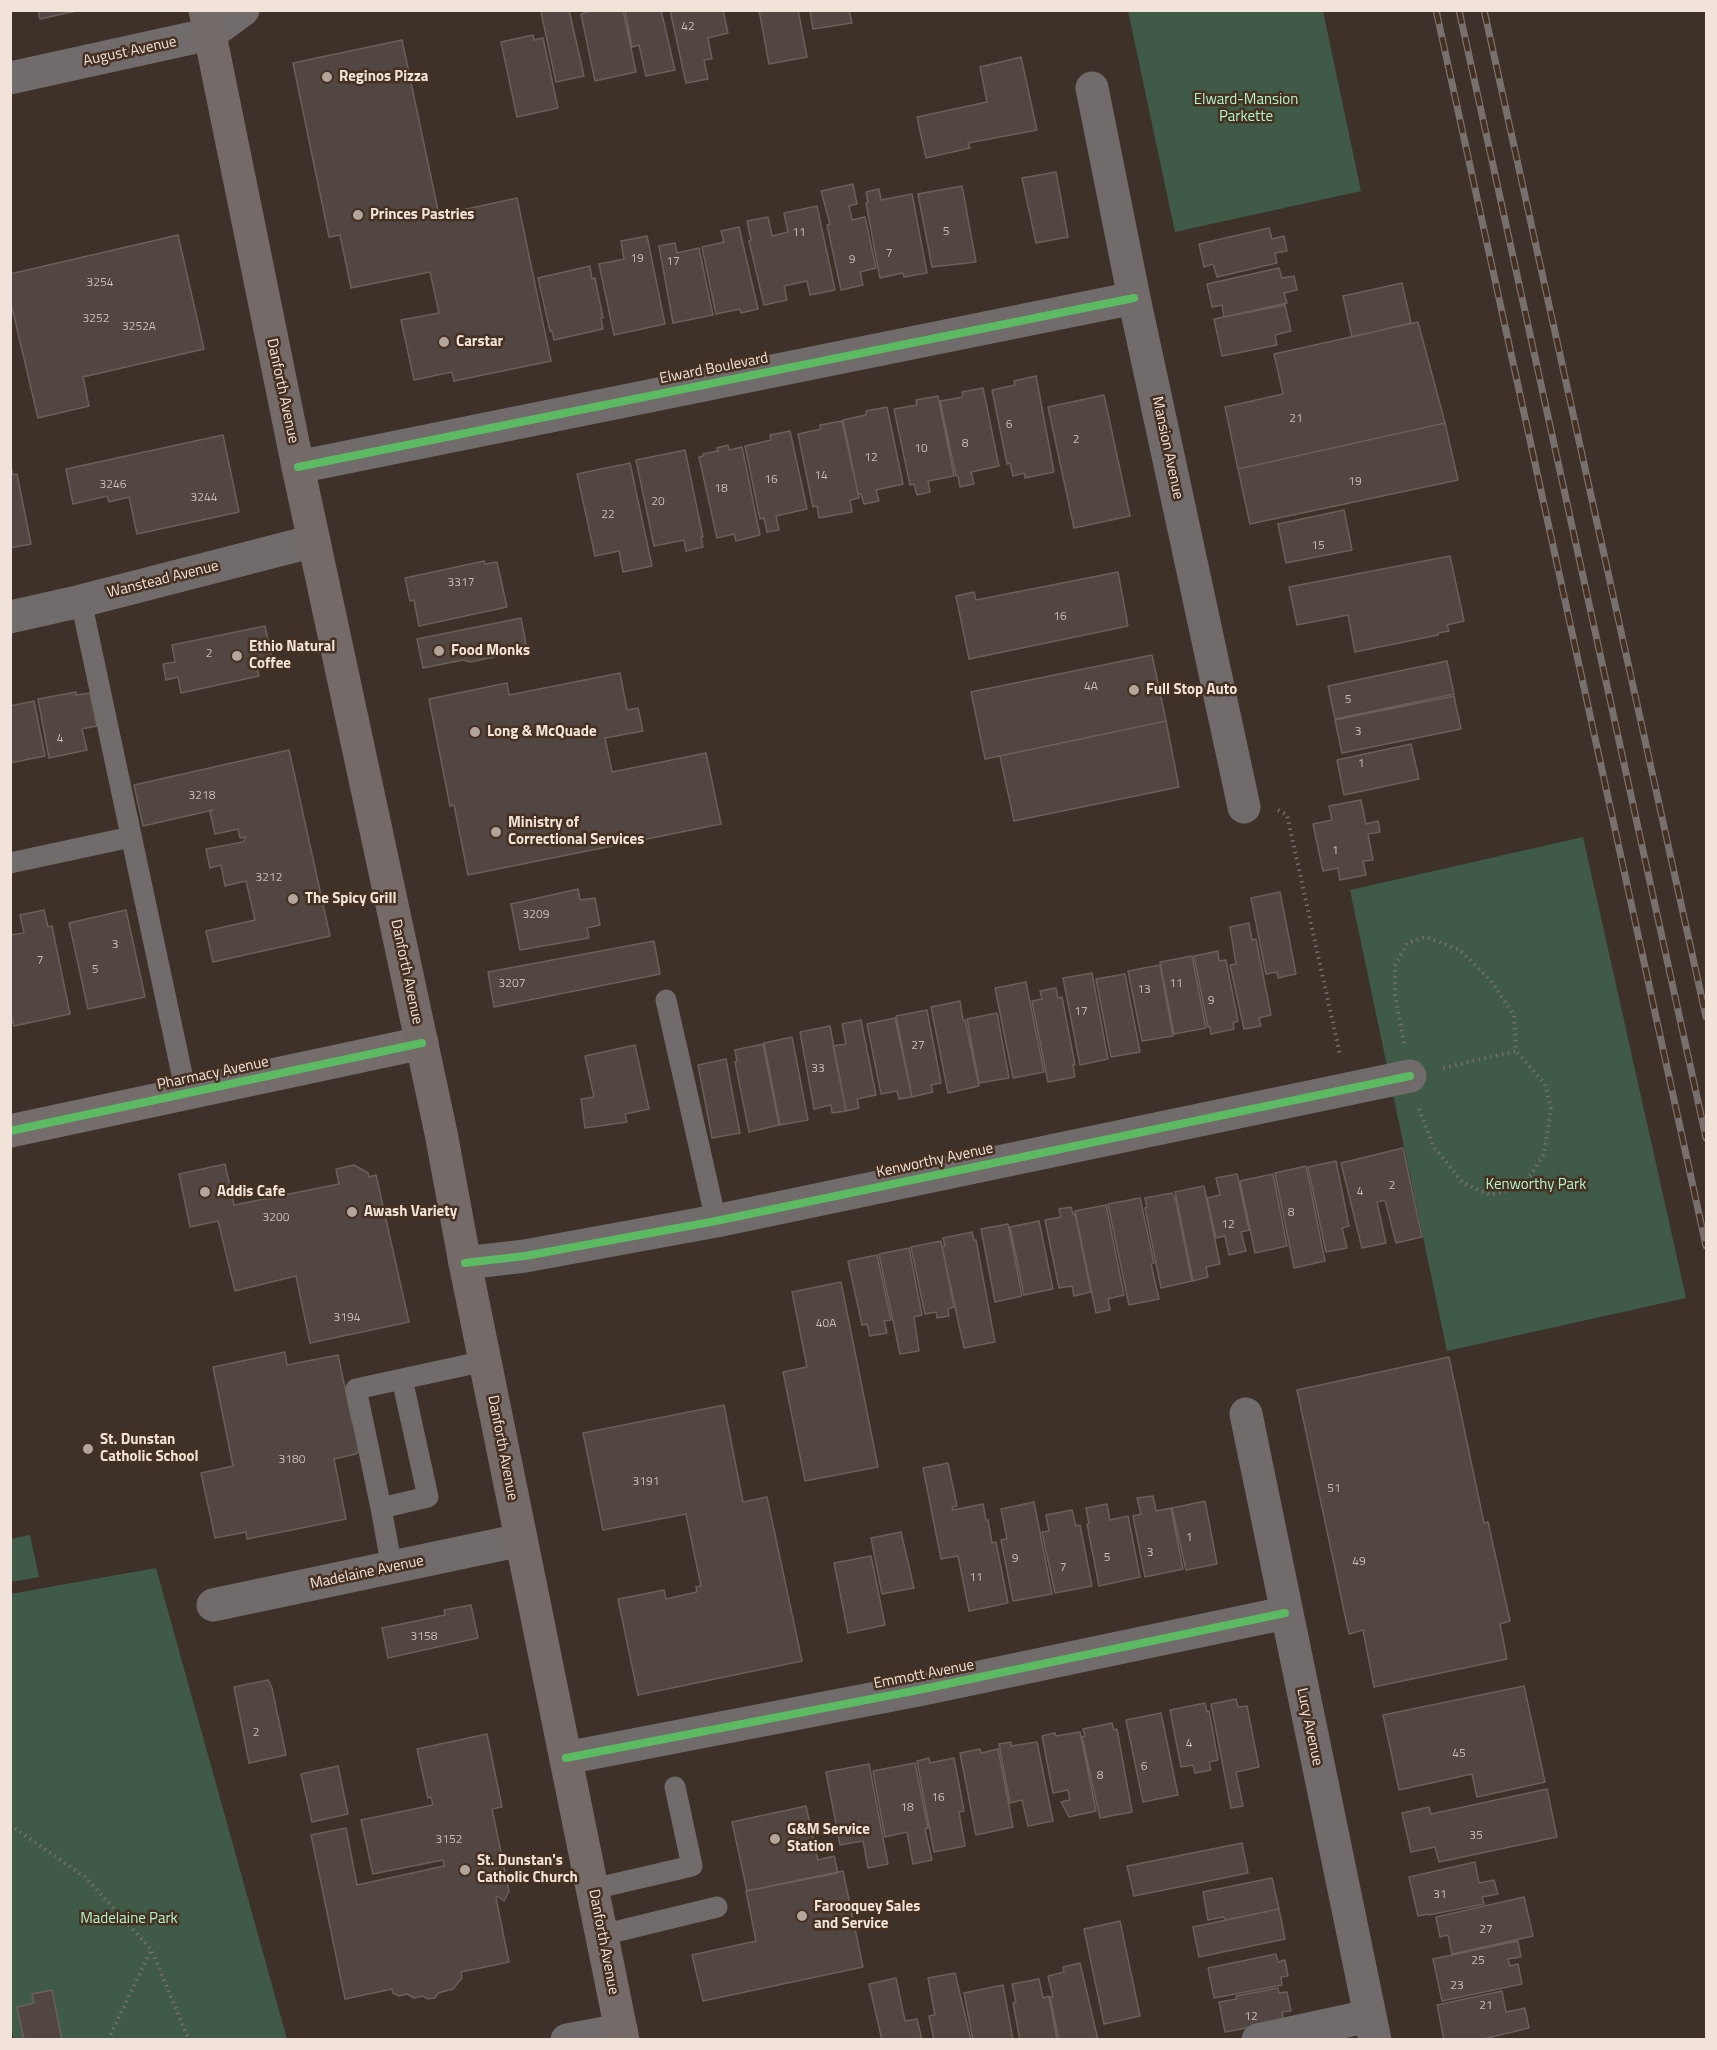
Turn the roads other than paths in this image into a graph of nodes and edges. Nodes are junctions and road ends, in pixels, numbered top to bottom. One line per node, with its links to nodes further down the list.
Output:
1 (243, 10): 2 (street, August Avenue)
2 (207, 22): 3 (street, August Avenue); 6 (main road, Danforth Avenue)
3 (10, 78)
4 (1092, 88): 5 (street, Mansion Avenue)
5 (1134, 298): 6 (street, Elward Boulevard); 10 (street, Mansion Avenue)
6 (298, 467): 7 (main road, Danforth Avenue)
7 (314, 541): 8 (street, Wanstead Avenue); 14 (main road, Danforth Avenue)
8 (81, 601): 9 (street, Wanstead Avenue); 11 (lane)
9 (10, 617)
10 (1259, 808)
11 (131, 837): 12 (lane); 16 (lane)
12 (10, 863)
13 (666, 1000): 18 (lane)
14 (422, 1043): 16 (street, Pharmacy Avenue); 19 (main road, Danforth Avenue)
15 (1410, 1076): 18 (street, Kenworthy Avenue)
16 (186, 1093): 17 (street, Pharmacy Avenue)
17 (10, 1131)
18 (716, 1221): 19 (street, Kenworthy Avenue)
19 (465, 1263): 20 (main road, Danforth Avenue)
20 (485, 1361): 21 (lane); 24 (main road, Danforth Avenue)
21 (402, 1379): 23 (lane); 23 (lane)
22 (1246, 1414): 27 (street, Lucy Avenue)
23 (381, 1508): 25 (lane)
24 (521, 1540): 25 (street, Madelaine Avenue); 28 (main road, Danforth Avenue)
25 (392, 1568): 26 (street, Madelaine Avenue)
26 (213, 1605)
27 (1285, 1613): 28 (street, Emmott Avenue); 33 (street, Lucy Avenue)
28 (566, 1758): 30 (main road, Danforth Avenue)
29 (675, 1787): 30 (lane)
30 (593, 1889): 32 (main road, Danforth Avenue)
31 (717, 1907): 32 (lane)
32 (602, 1935): 34 (main road, Danforth Avenue)
33 (1372, 2028): 36 (street)
34 (622, 2035): 35 (street)
35 (567, 2040)
36 (1258, 2040)

